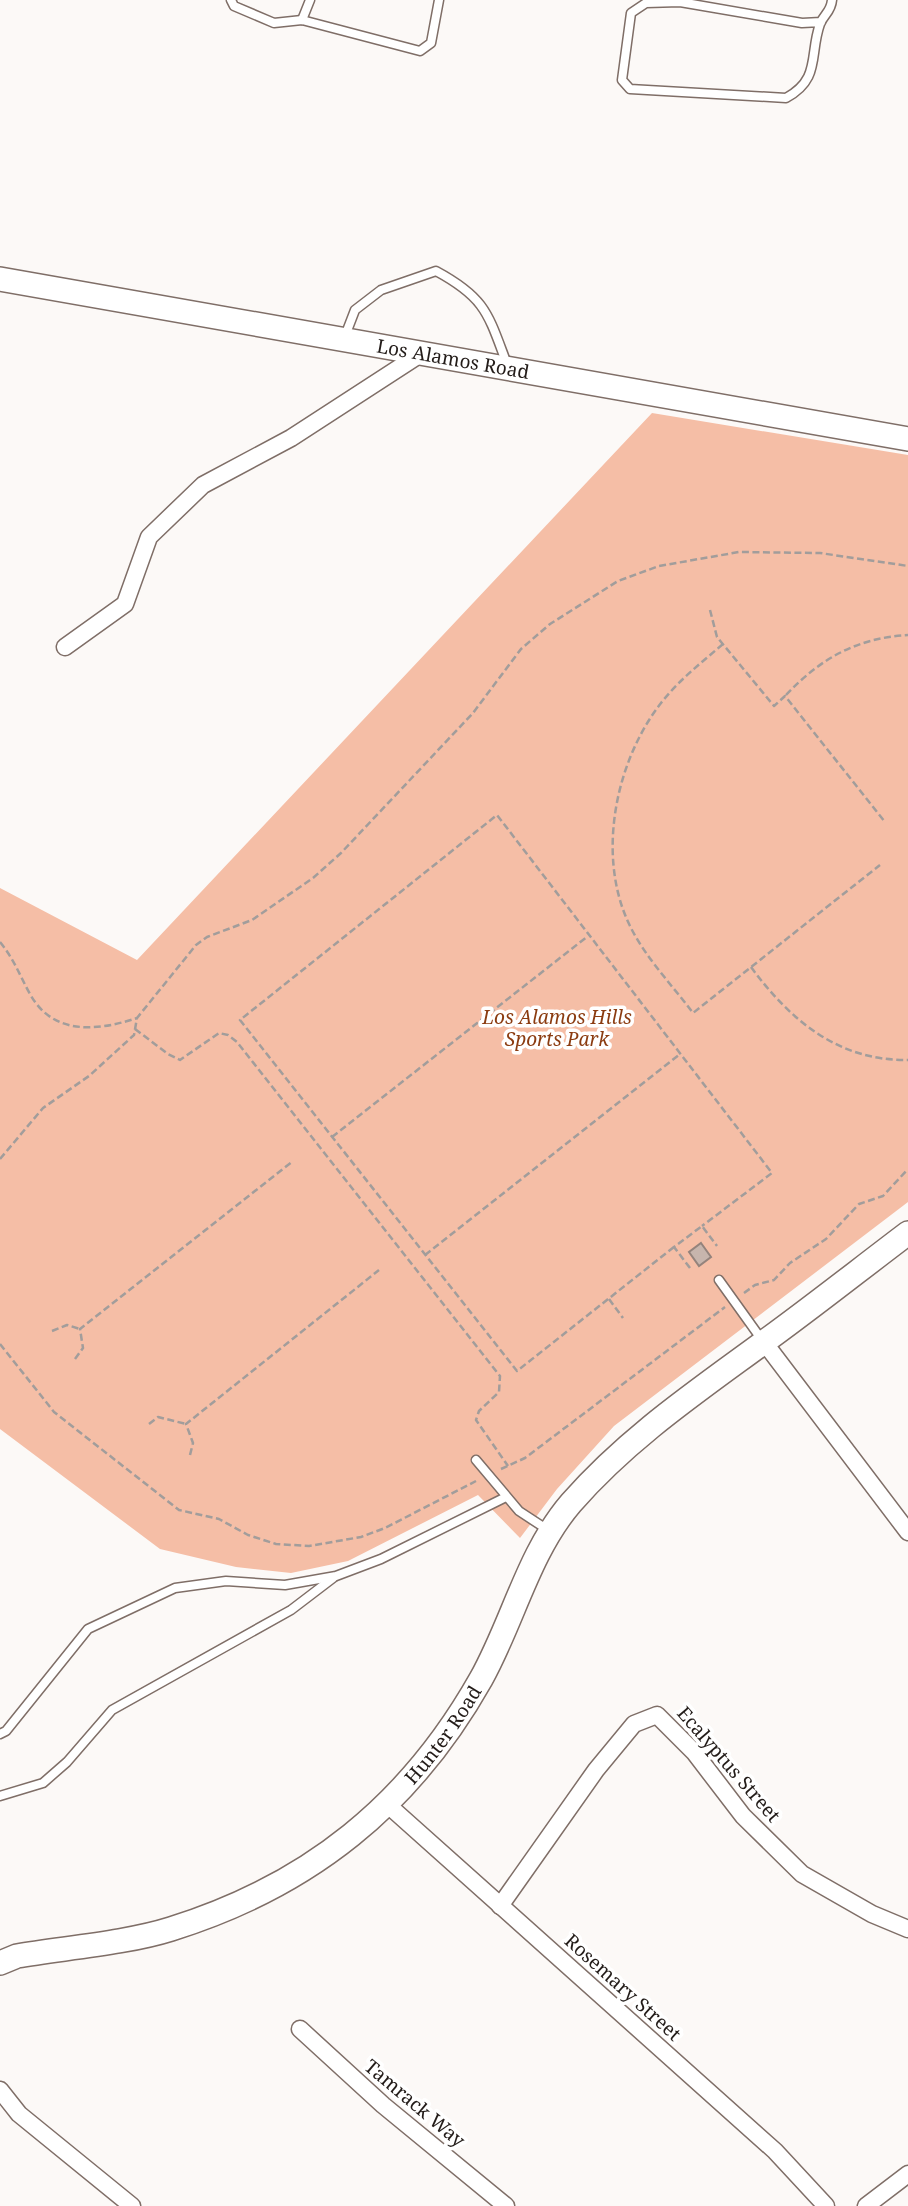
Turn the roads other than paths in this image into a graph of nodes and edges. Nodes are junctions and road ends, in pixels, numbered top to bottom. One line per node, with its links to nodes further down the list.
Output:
1 (231, 0): 5 (lane)
2 (310, 0): 5 (lane)
3 (439, 0): 5 (lane)
4 (832, 0): 6 (lane)
5 (302, 20)
6 (821, 22): 6 (lane)
7 (0, 279): 8 (street, Los Alamos Road)
8 (344, 339): 9 (street, Los Alamos Road); 10 (lane)
9 (422, 353): 10 (street, Los Alamos Road); 12 (street)
10 (509, 368): 11 (street, Los Alamos Road)
11 (908, 439)
12 (65, 647)
13 (908, 1233): 15 (street, Hunter Road)
14 (719, 1280): 15 (lane)
15 (764, 1342): 18 (street, Hunter Road); 19 (street)
16 (476, 1460): 17 (lane)
17 (506, 1497): 18 (lane); 20 (lane)
18 (551, 1532): 23 (street, Hunter Road)
19 (908, 1532)
20 (336, 1576): 21 (lane); 22 (lane)
21 (0, 1734)
22 (0, 1796)
23 (388, 1805): 24 (street, Rosemary Street); 26 (street, Hunter Road)
24 (500, 1906): 25 (street, Ecalyptus Street); 32 (street, Rosemary Street)
25 (908, 1929)
26 (0, 1963)
27 (300, 2029): 31 (street, Tamrack Way)
28 (0, 2090): 30 (street)
29 (908, 2174): 33 (street)
30 (132, 2206)
31 (506, 2206)
32 (826, 2206)
33 (866, 2206)

